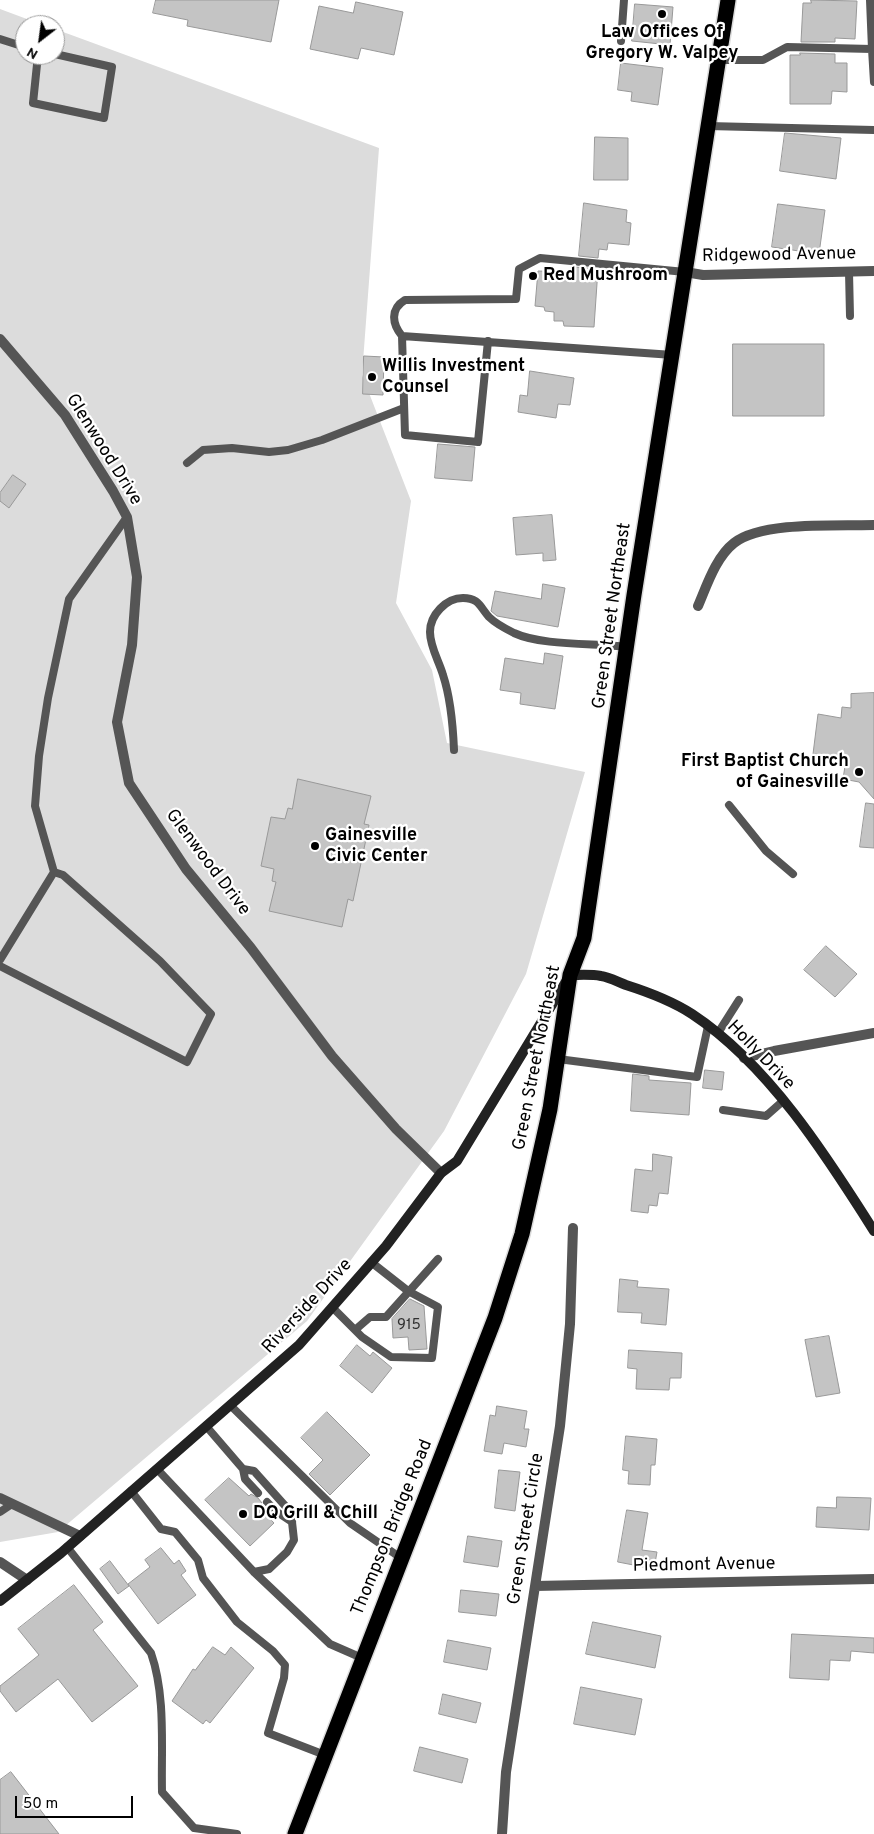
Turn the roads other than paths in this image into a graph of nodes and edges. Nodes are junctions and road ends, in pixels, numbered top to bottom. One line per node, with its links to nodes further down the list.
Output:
1 (624, 0): 5 (lane)
2 (728, 0): 9 (highway, Green Street Northeast)
3 (870, 0): 7 (lane)
4 (0, 39): 6 (lane)
5 (621, 41)
6 (15, 43)
7 (872, 49): 9 (lane); 11 (lane)
8 (65, 56): 10 (lane)
9 (718, 60): 12 (highway, Green Street Northeast)
10 (37, 65)
11 (874, 82)
12 (708, 126): 13 (lane); 15 (highway, Green Street Northeast)
13 (874, 130)
14 (874, 271): 16 (street, Ridgewood Avenue)
15 (685, 272): 16 (street, Ridgewood Avenue); 18 (lane); 21 (highway, Green Street Northeast)
16 (849, 272): 17 (lane)
17 (850, 316)
18 (402, 336): 20 (lane); 22 (lane)
19 (0, 340): 24 (street, Glenwood Drive)
20 (488, 341): 21 (lane); 22 (lane)
21 (673, 355): 27 (highway, Green Street Northeast)
22 (404, 408): 23 (lane)
23 (186, 463)
24 (128, 518): 30 (lane); 43 (street, Glenwood Drive)
25 (874, 525): 26 (street)
26 (698, 606)
27 (627, 646): 28 (lane); 34 (highway, Green Street Northeast)
28 (454, 750)
29 (729, 805): 31 (lane)
30 (54, 872): 32 (lane); 33 (lane)
31 (793, 874)
32 (0, 960)
33 (0, 966)
34 (570, 974): 36 (main road, Holly Drive); 40 (highway, Green Street Northeast); 43 (main road, Riverside Drive)
35 (739, 1000): 37 (lane)
36 (708, 1026): 37 (main road, Holly Drive); 40 (lane)
37 (718, 1033): 39 (main road, Holly Drive)
38 (874, 1033): 39 (street)
39 (744, 1058): 41 (main road, Holly Drive)
40 (558, 1059): 46 (highway, Green Street Northeast)
41 (783, 1102): 42 (lane); 45 (main road, Holly Drive)
42 (723, 1110)
43 (441, 1173): 48 (main road, Riverside Drive)
44 (573, 1228): 70 (street, Green Street Circle)
45 (874, 1232)
46 (522, 1234): 65 (highway, Thompson Bridge Road)
47 (438, 1259): 49 (lane)
48 (371, 1262): 49 (lane); 50 (main road, Riverside Drive)
49 (408, 1291): 51 (lane); 51 (lane)
50 (332, 1307): 51 (lane); 52 (main road, Riverside Drive)
51 (355, 1330)
52 (230, 1405): 53 (main road, Riverside Drive); 65 (lane)
53 (206, 1426): 54 (lane); 55 (main road, Riverside Drive)
54 (242, 1468): 57 (lane); 62 (lane)
55 (157, 1469): 56 (main road, Riverside Drive); 67 (lane)
56 (131, 1491): 63 (main road, Riverside Drive); 73 (lane)
57 (258, 1493)
58 (0, 1498): 60 (street)
59 (267, 1502): 62 (lane)
60 (12, 1504): 61 (lane); 63 (street)
61 (0, 1512)
62 (292, 1522): 67 (lane)
63 (80, 1536): 64 (main road, Riverside Drive)
64 (68, 1547): 69 (main road, Riverside Drive); 74 (lane)
65 (401, 1558): 72 (highway, Thompson Bridge Road)
66 (0, 1562): 69 (street)
67 (254, 1572): 72 (lane)
68 (874, 1579): 70 (street, Piedmont Avenue)
69 (27, 1580): 71 (main road, Riverside Drive)
70 (535, 1586): 76 (street, Green Street Circle)
71 (0, 1601)
72 (362, 1658): 73 (highway, Thompson Bridge Road)
73 (325, 1755): 75 (highway, Thompson Bridge Road)
74 (237, 1834)
75 (295, 1834)
76 (502, 1834)

